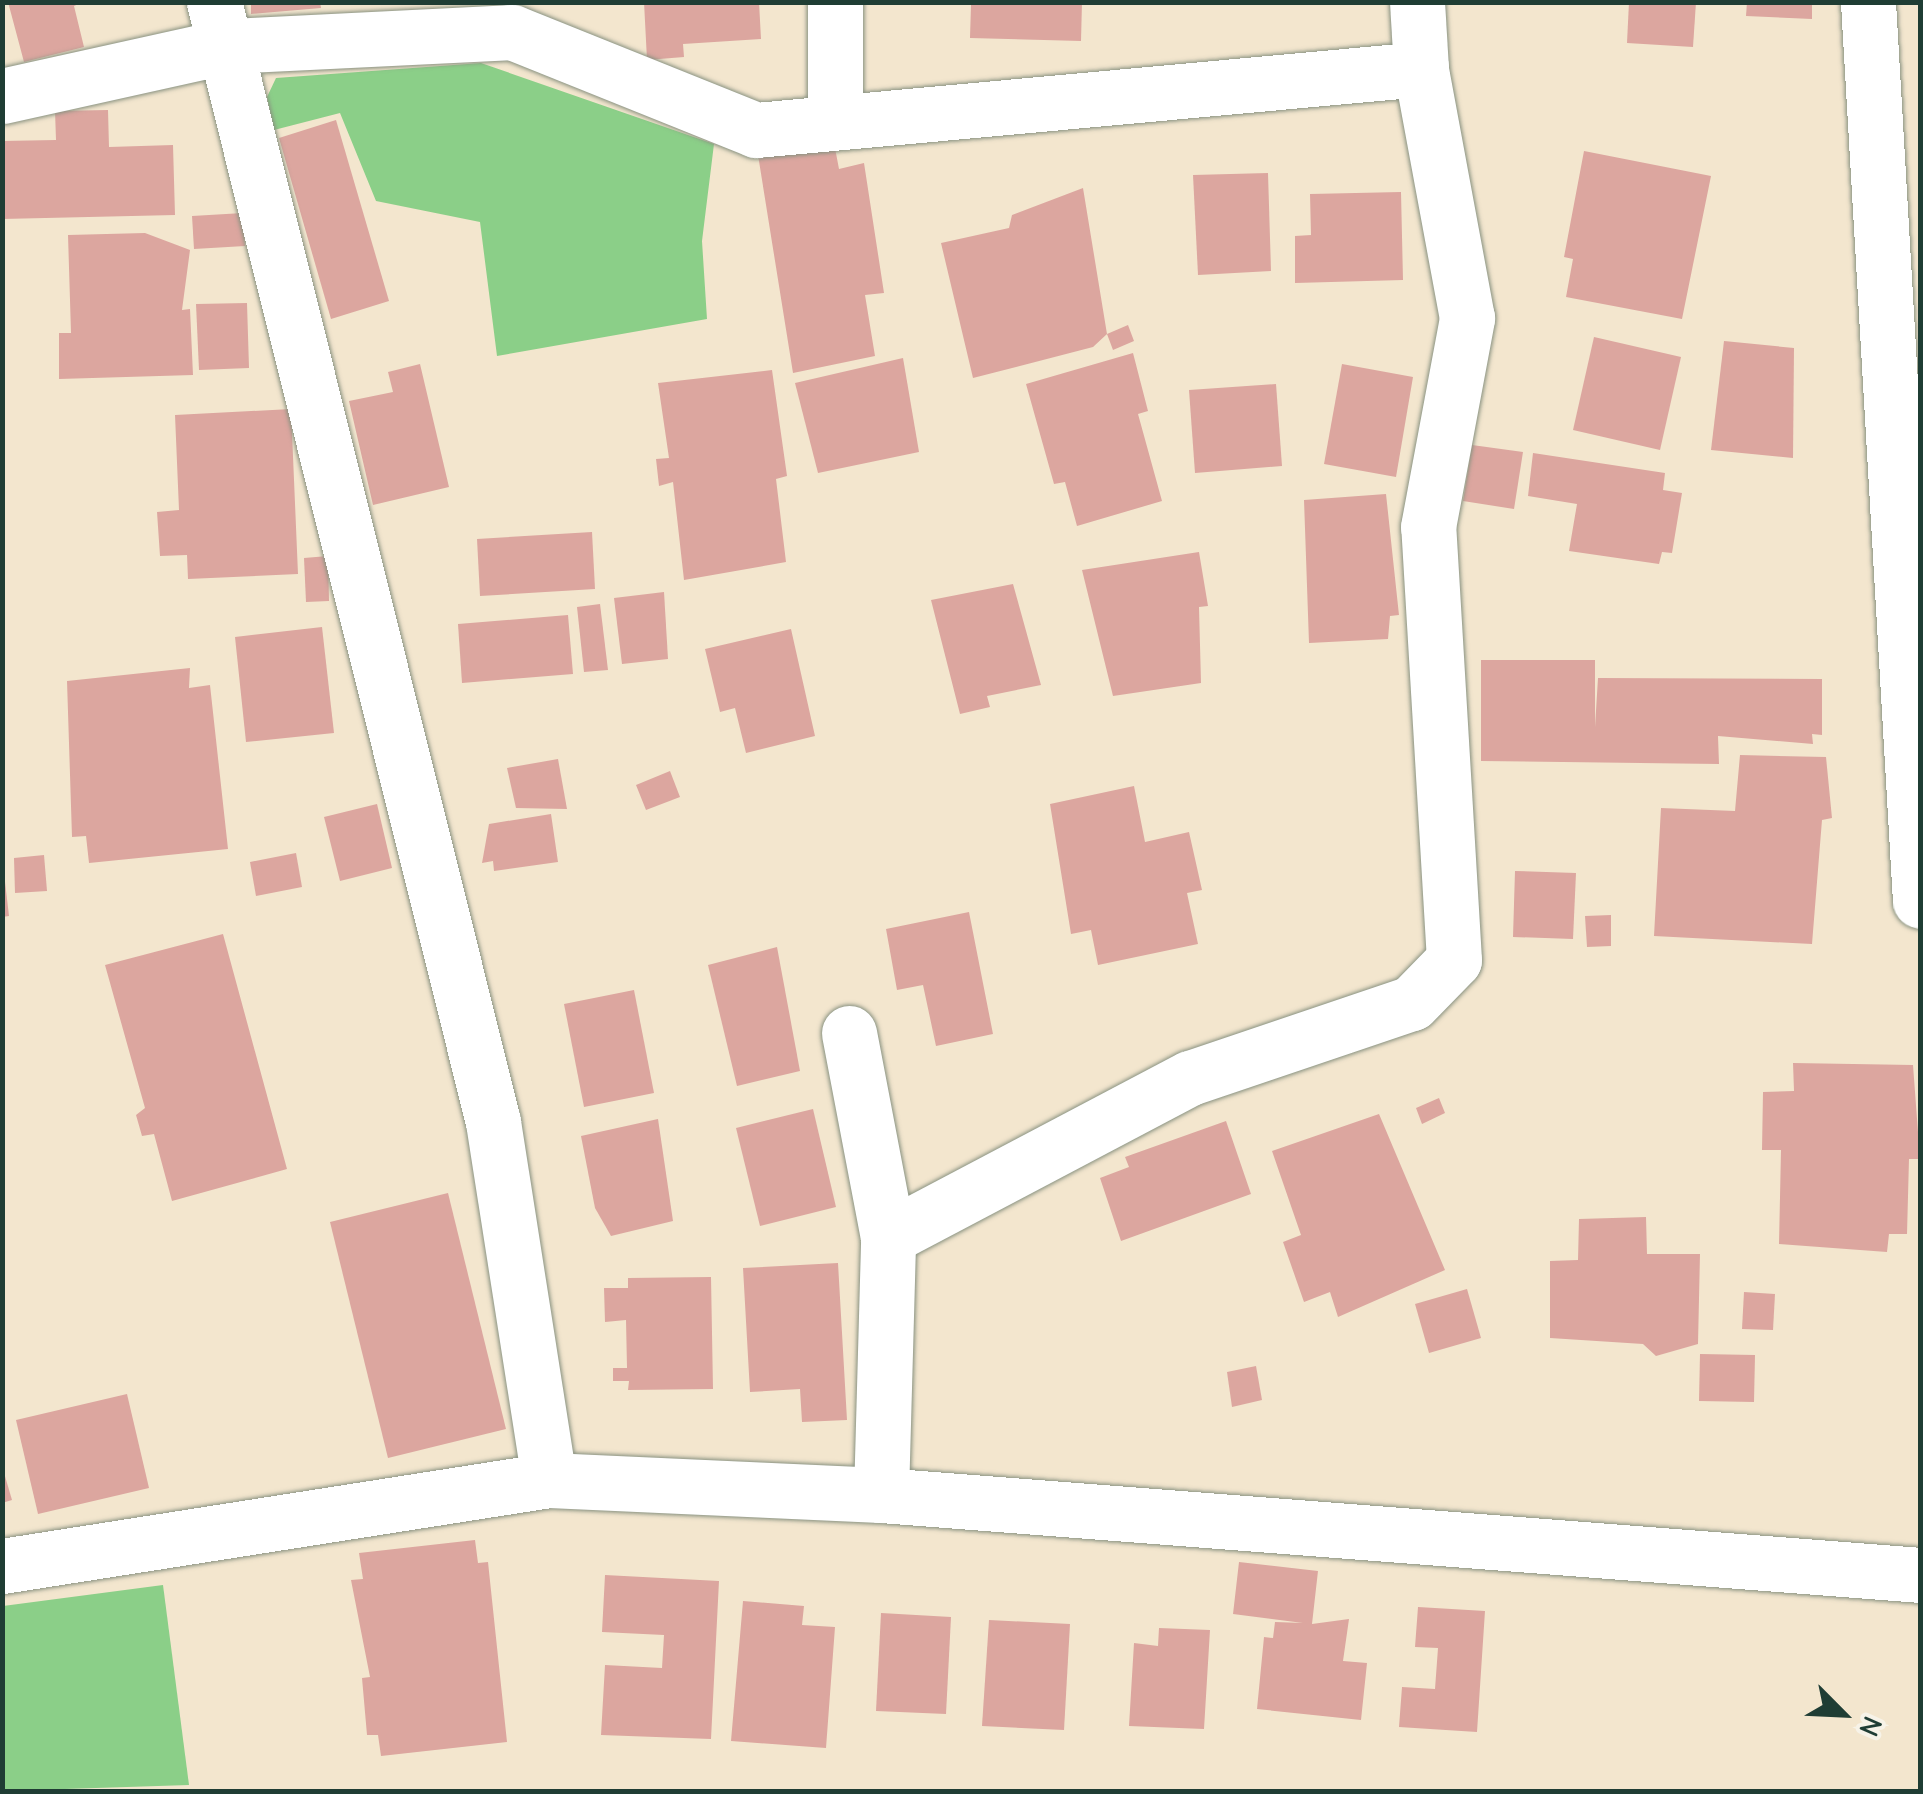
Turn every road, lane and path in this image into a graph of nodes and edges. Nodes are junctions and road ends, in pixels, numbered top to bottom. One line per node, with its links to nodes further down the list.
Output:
1 (835, 2): 7 (street)
2 (1417, 2): 5 (street)
3 (1868, 2): 8 (street)
4 (221, 24): 6 (street); 7 (street); 11 (street)
5 (1421, 69): 7 (street); 10 (street)
6 (2, 96)
7 (835, 117)
8 (1920, 900)
9 (848, 1033): 10 (street)
10 (888, 1237): 12 (street)
11 (548, 1480): 12 (street); 13 (street)
12 (881, 1495): 14 (street)
13 (2, 1566)
14 (1920, 1575)

